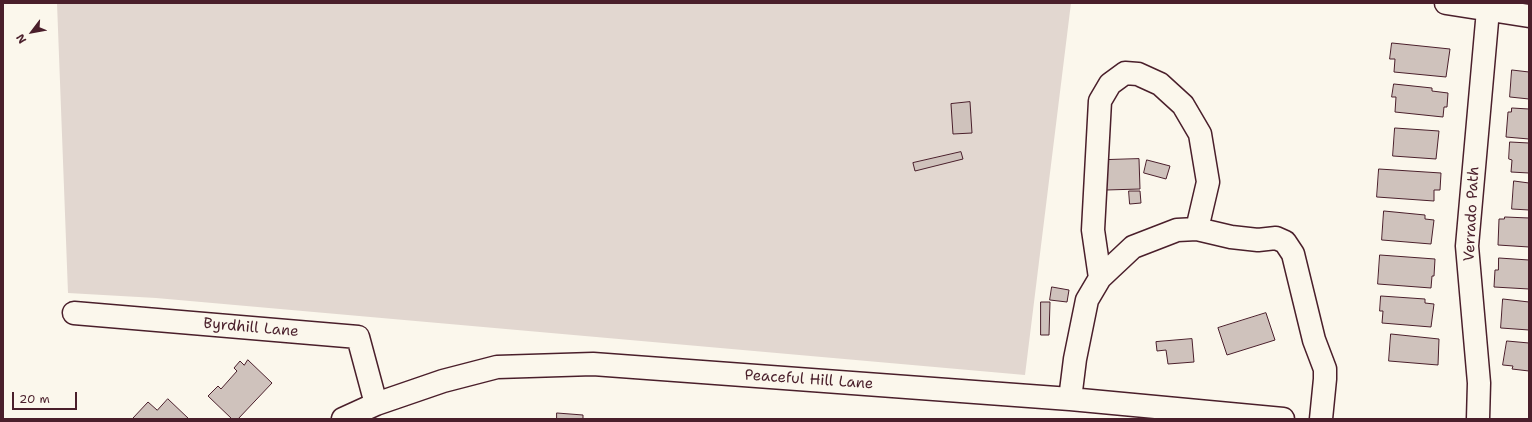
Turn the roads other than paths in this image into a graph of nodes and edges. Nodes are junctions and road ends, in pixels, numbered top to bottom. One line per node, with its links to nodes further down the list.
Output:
1 (1446, 3): 2 (street)
2 (1488, 10): 3 (street); 12 (street, Verrado Path)
3 (1529, 16)
4 (1197, 229): 5 (street); 5 (street); 11 (street)
5 (1100, 278): 7 (street)
6 (74, 313): 8 (street, Byrdhill Lane)
7 (1070, 399): 8 (street, Peaceful Hill Lane); 10 (street, Peaceful Hill Lane)
8 (376, 404): 9 (street, Peaceful Hill Lane)
9 (343, 419)
10 (1283, 419)
11 (1321, 419)
12 (1478, 419)

